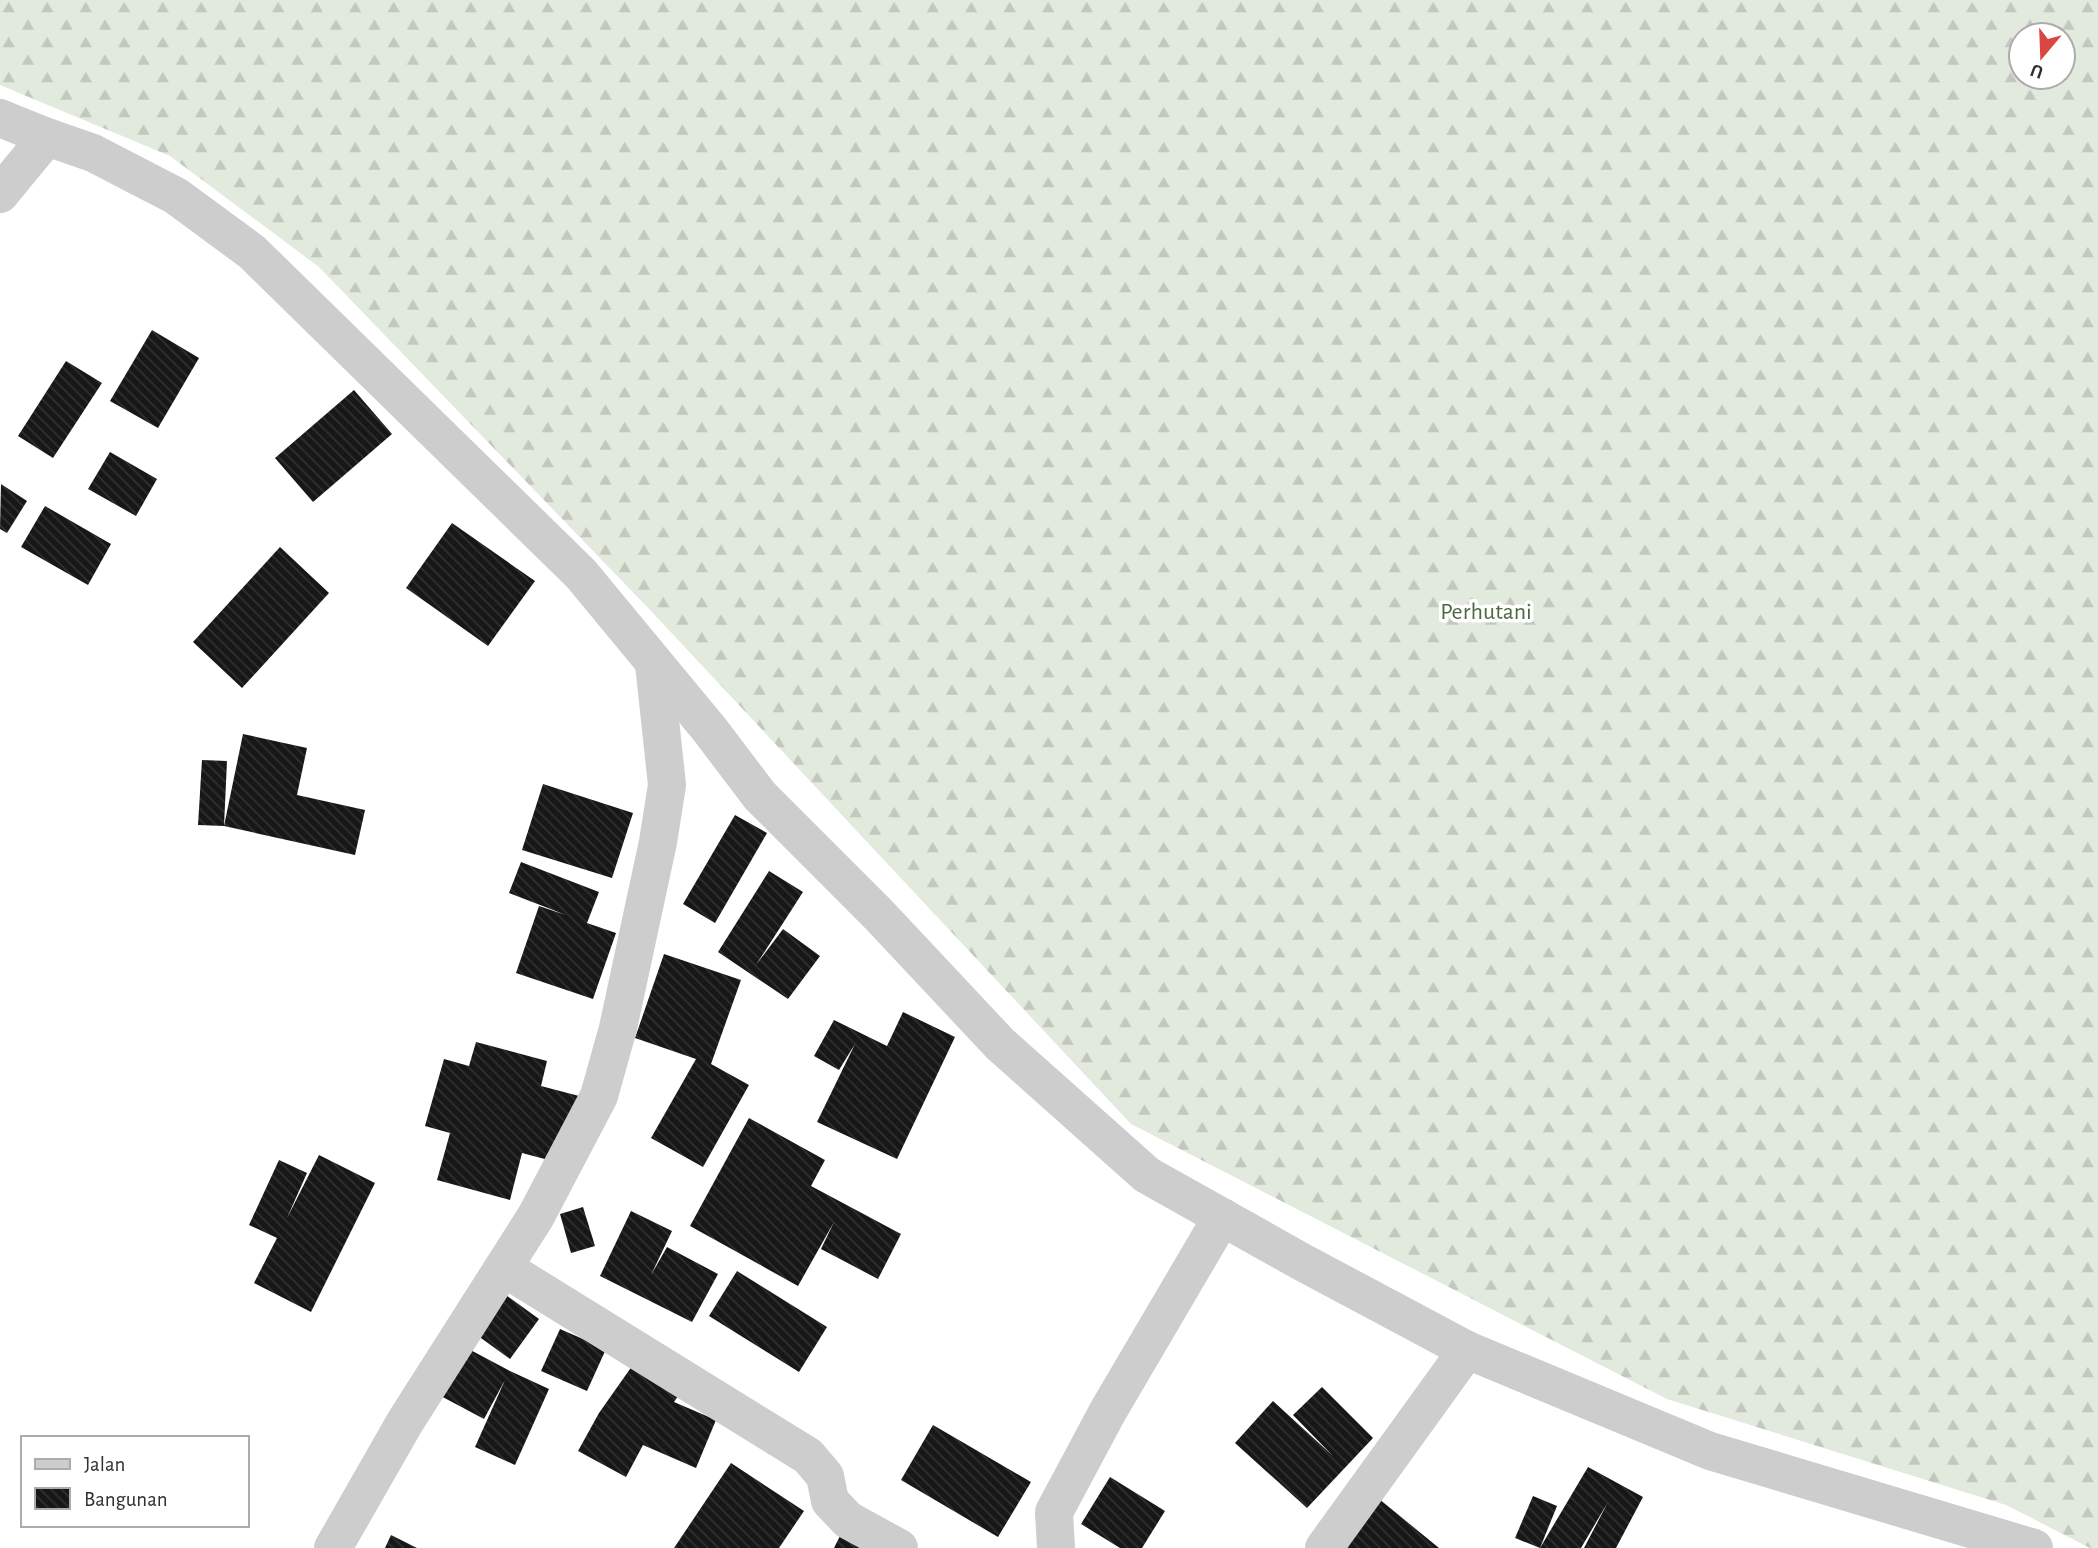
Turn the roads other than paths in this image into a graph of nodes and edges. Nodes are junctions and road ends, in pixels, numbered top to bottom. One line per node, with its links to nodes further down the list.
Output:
1 (0, 118): 2 (street)
2 (47, 137): 3 (street); 4 (street)
3 (0, 194)
4 (654, 664): 5 (street); 6 (street)
5 (1223, 1217): 7 (street); 10 (street)
6 (504, 1268): 8 (street); 9 (street)
7 (1467, 1350): 11 (street); 12 (street)
8 (334, 1548)
9 (899, 1548)
10 (1056, 1548)
11 (1324, 1548)
12 (2034, 1548)

